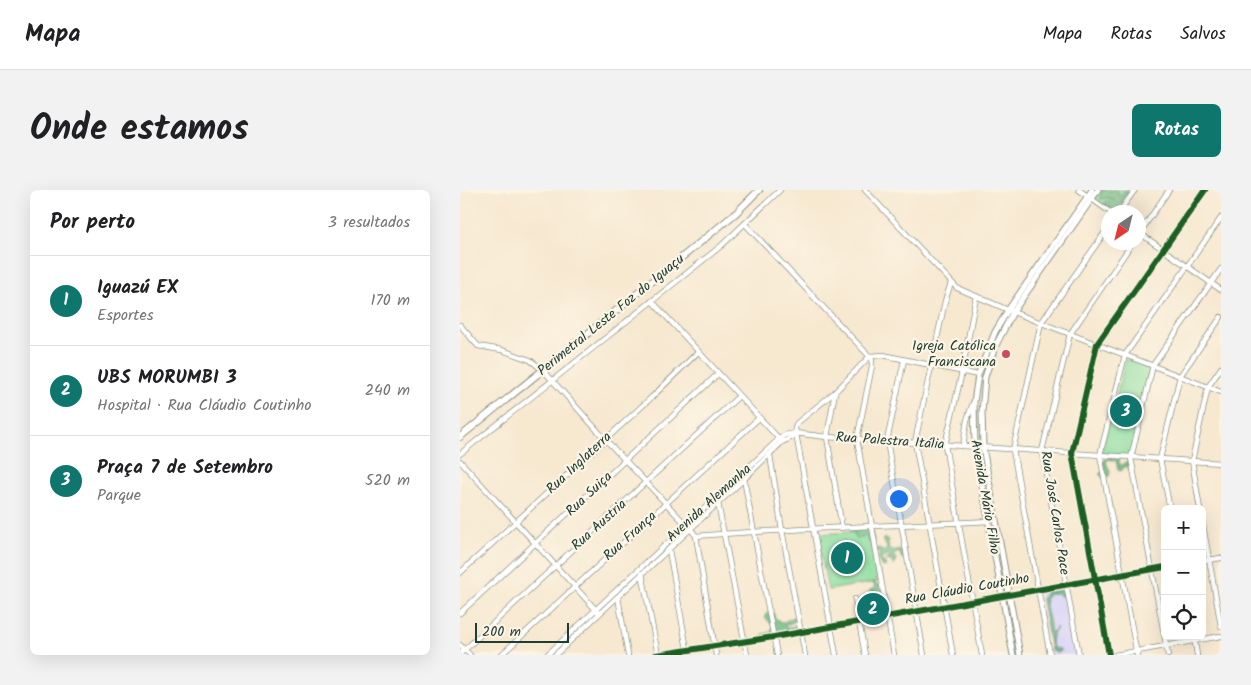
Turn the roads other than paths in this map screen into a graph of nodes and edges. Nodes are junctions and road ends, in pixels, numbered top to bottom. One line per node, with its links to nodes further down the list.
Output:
1 (758, 190): 40 (highway, Perimetral Leste Foz do Iguaçu)
2 (780, 190): 15 (street)
3 (865, 190): 22 (street)
4 (1079, 190): 10 (street)
5 (1092, 190): 10 (main road, Avenida Mário Filho)
6 (1098, 190): 10 (main road, Avenida Mário Filho)
7 (1135, 190): 11 (street)
8 (1169, 190): 14 (street)
9 (1205, 190): 19 (street)
10 (1089, 198): 12 (street); 27 (main road, Avenida Mário Filho)
11 (1124, 205)
12 (1101, 206)
13 (1221, 218): 20 (street)
14 (1146, 223)
15 (745, 224): 26 (street); 35 (street)
16 (1101, 238): 29 (street)
17 (1146, 238): 19 (street)
18 (1128, 250): 31 (street, Rua José Carlos Pace)
19 (1163, 250): 20 (street); 32 (street)
20 (1187, 266): 23 (street); 34 (street)
21 (1221, 269): 23 (street)
22 (951, 283): 25 (street); 37 (street)
23 (1211, 283): 24 (street); 38 (street)
24 (1221, 290)
25 (976, 296): 27 (street); 41 (street)
26 (652, 301): 33 (street); 45 (street)
27 (1010, 311): 29 (street); 43 (main road, Avenida Mário Filho); 63 (main road, Avenida Mário Filho)
28 (1221, 318): 44 (street)
29 (1041, 323): 31 (street); 64 (street)
30 (460, 325): 40 (street)
31 (1070, 334): 32 (street); 65 (street, Rua José Carlos Pace)
32 (1097, 344): 34 (street); 66 (street)
33 (698, 352): 42 (street); 55 (street, Rua Inglaterra)
34 (1125, 354): 38 (street); 69 (street)
35 (870, 356): 36 (street); 47 (street, Avenida Alemanha); 56 (street)
36 (904, 360): 37 (street); 58 (street)
37 (933, 365): 41 (street); 59 (street)
38 (1153, 365): 44 (street); 70 (street)
39 (1221, 368): 46 (street)
40 (543, 370): 45 (street); 53 (highway, Perimetral Leste Foz do Iguaçu)
41 (962, 372): 43 (street); 60 (street)
42 (718, 374): 49 (street); 72 (street, Rua Suiça)
43 (978, 375): 50 (main road, Avenida Mário Filho)
44 (1180, 376): 46 (street); 71 (street)
45 (552, 380): 55 (street); 67 (street)
46 (1208, 387): 48 (street); 73 (street)
47 (835, 392): 52 (street, Avenida Alemanha); 54 (street)
48 (1221, 392)
49 (739, 396): 51 (street); 77 (street, Rua Austria)
50 (974, 402): 61 (street); 62 (main road, Avenida Mário Filho)
51 (759, 418): 57 (street); 78 (street, Rua França)
52 (796, 434): 54 (street, Rua Palestra Itália); 57 (street, Avenida Alemanha); 91 (street)
53 (460, 437)
54 (828, 437): 56 (street, Rua Palestra Itália); 88 (street)
55 (605, 439): 72 (street); 83 (street, Rua Inglaterra)
56 (856, 439): 58 (street, Rua Palestra Itália); 89 (street)
57 (780, 440): 68 (street, Avenida Alemanha); 87 (street, Avenida Alemanha)
58 (887, 441): 59 (street, Rua Palestra Itália); 86 (street)
59 (915, 442): 60 (street, Rua Palestra Itália); 85 (street)
60 (945, 445): 61 (street, Rua Palestra Itália); 84 (street)
61 (962, 446): 62 (street, Rua Palestra Itália)
62 (975, 447): 63 (street, Rua Palestra Itália); 82 (main road, Avenida Mário Filho)
63 (983, 447): 64 (street, Rua Palestra Itália); 112 (main road, Avenida Mário Filho)
64 (1013, 450): 65 (street, Rua Palestra Itália); 111 (street)
65 (1042, 451): 66 (street, Rua Palestra Itália); 109 (street, Rua José Carlos Pace)
66 (1072, 453): 69 (street, Rua Palestra Itália); 108 (street)
67 (460, 454)
68 (770, 455): 76 (street, Avenida Alemanha); 90 (street)
69 (1100, 455): 70 (street, Rua Palestra Itália); 107 (street)
70 (1131, 458): 71 (street, Rua Palestra Itália); 104 (street)
71 (1160, 459): 73 (street, Rua Palestra Itália); 80 (street)
72 (626, 460): 77 (street); 96 (street, Rua Suiça)
73 (1192, 461): 75 (street, Rua Palestra Itália); 81 (street)
74 (460, 462): 83 (street)
75 (1221, 463)
76 (744, 479): 79 (street, Avenida Alemanha); 92 (street)
77 (646, 481): 78 (street); 101 (street, Rua Austria)
78 (666, 503): 87 (street); 110 (street, Rua França)
79 (718, 503): 87 (street, Avenida Alemanha); 93 (street)
80 (1169, 505)
81 (1199, 505)
82 (989, 521): 84 (street); 113 (main road, Avenida Mário Filho)
83 (515, 522): 96 (street); 105 (street, Rua Inglaterra)
84 (959, 523): 85 (street); 116 (street)
85 (930, 524): 86 (street); 117 (street)
86 (901, 526): 89 (street); 119 (street)
87 (688, 527): 94 (street); 97 (street, Avenida Alemanha); 102 (street, Avenida Alemanha)
88 (842, 528): 89 (street); 91 (street)
89 (872, 528): 122 (street)
90 (782, 530): 91 (street); 92 (street); 126 (street)
91 (814, 530): 124 (street)
92 (753, 532): 93 (street); 128 (street)
93 (724, 534): 94 (street); 130 (street)
94 (696, 536): 134 (street)
95 (1206, 543): 100 (street)
96 (536, 544): 101 (street); 120 (street, Rua Suiça)
97 (669, 550): 106 (street, Avenida Alemanha); 137 (street)
98 (1221, 558): 100 (street)
99 (1206, 560): 100 (street)
100 (1209, 560): 125 (street)
101 (555, 565): 110 (street); 136 (street, Rua Austria)
102 (641, 567): 106 (street); 118 (street, Avenida Alemanha)
103 (1161, 569): 104 (street, Rua Cláudio Coutinho)
104 (1153, 570): 107 (street, Rua Cláudio Coutinho); 135 (street)
105 (460, 573)
106 (643, 574): 114 (street, Avenida Alemanha); 145 (street)
107 (1123, 575): 108 (street, Rua Cláudio Coutinho); 138 (street)
108 (1095, 580): 109 (street, Rua Cláudio Coutinho); 160 (street)
109 (1066, 585): 111 (street, Rua Cláudio Coutinho); 159 (street, Rua José Carlos Pace)
110 (575, 586): 118 (street); 141 (street, Rua França)
111 (1038, 590): 112 (street, Rua Cláudio Coutinho); 158 (street)
112 (1009, 595): 113 (street, Rua Cláudio Coutinho); 157 (main road, Avenida Mário Filho)
113 (1003, 596): 116 (street, Rua Cláudio Coutinho); 156 (main road, Avenida Mário Filho)
114 (618, 597): 121 (street, Avenida Alemanha); 144 (street)
115 (855, 599): 123 (street)
116 (973, 601): 117 (street, Rua Cláudio Coutinho); 155 (street)
117 (944, 606): 119 (street, Rua Cláudio Coutinho); 154 (street)
118 (596, 609): 121 (street); 142 (street, Avenida Alemanha)
119 (916, 611): 122 (street, Rua Cláudio Coutinho); 153 (street)
120 (460, 613)
121 (600, 614): 143 (street, Avenida Alemanha)
122 (887, 616): 123 (street, Rua Cláudio Coutinho); 152 (street)
123 (859, 620): 124 (street, Rua Cláudio Coutinho); 151 (street)
124 (831, 626): 126 (street, Rua Cláudio Coutinho); 150 (street)
125 (1221, 626)
126 (801, 632): 128 (street, Rua Cláudio Coutinho); 149 (street)
127 (1221, 636): 129 (street)
128 (774, 637): 130 (street, Rua Cláudio Coutinho); 148 (street)
129 (1206, 638)
130 (744, 640): 134 (street, Rua Cláudio Coutinho); 147 (street)
131 (1190, 640): 135 (street)
132 (1194, 640): 163 (street)
133 (460, 645): 136 (street)
134 (714, 645): 137 (street, Rua Cláudio Coutinho); 146 (street)
135 (1166, 646): 138 (street); 162 (street)
136 (464, 650): 139 (street, Rua Austria); 140 (street)
137 (688, 652): 145 (street, Rua Cláudio Coutinho)
138 (1137, 653): 161 (street)
139 (460, 654)
140 (470, 655)
141 (501, 655)
142 (547, 655)
143 (555, 655)
144 (628, 655)
145 (657, 655)
146 (716, 655)
147 (746, 655)
148 (777, 655)
149 (805, 655)
150 (836, 655)
151 (865, 655)
152 (894, 655)
153 (924, 655)
154 (953, 655)
155 (982, 655)
156 (1013, 655)
157 (1020, 655)
158 (1050, 655)
159 (1079, 655)
160 (1109, 655)
161 (1116, 655)
162 (1168, 655)
163 (1197, 655)

